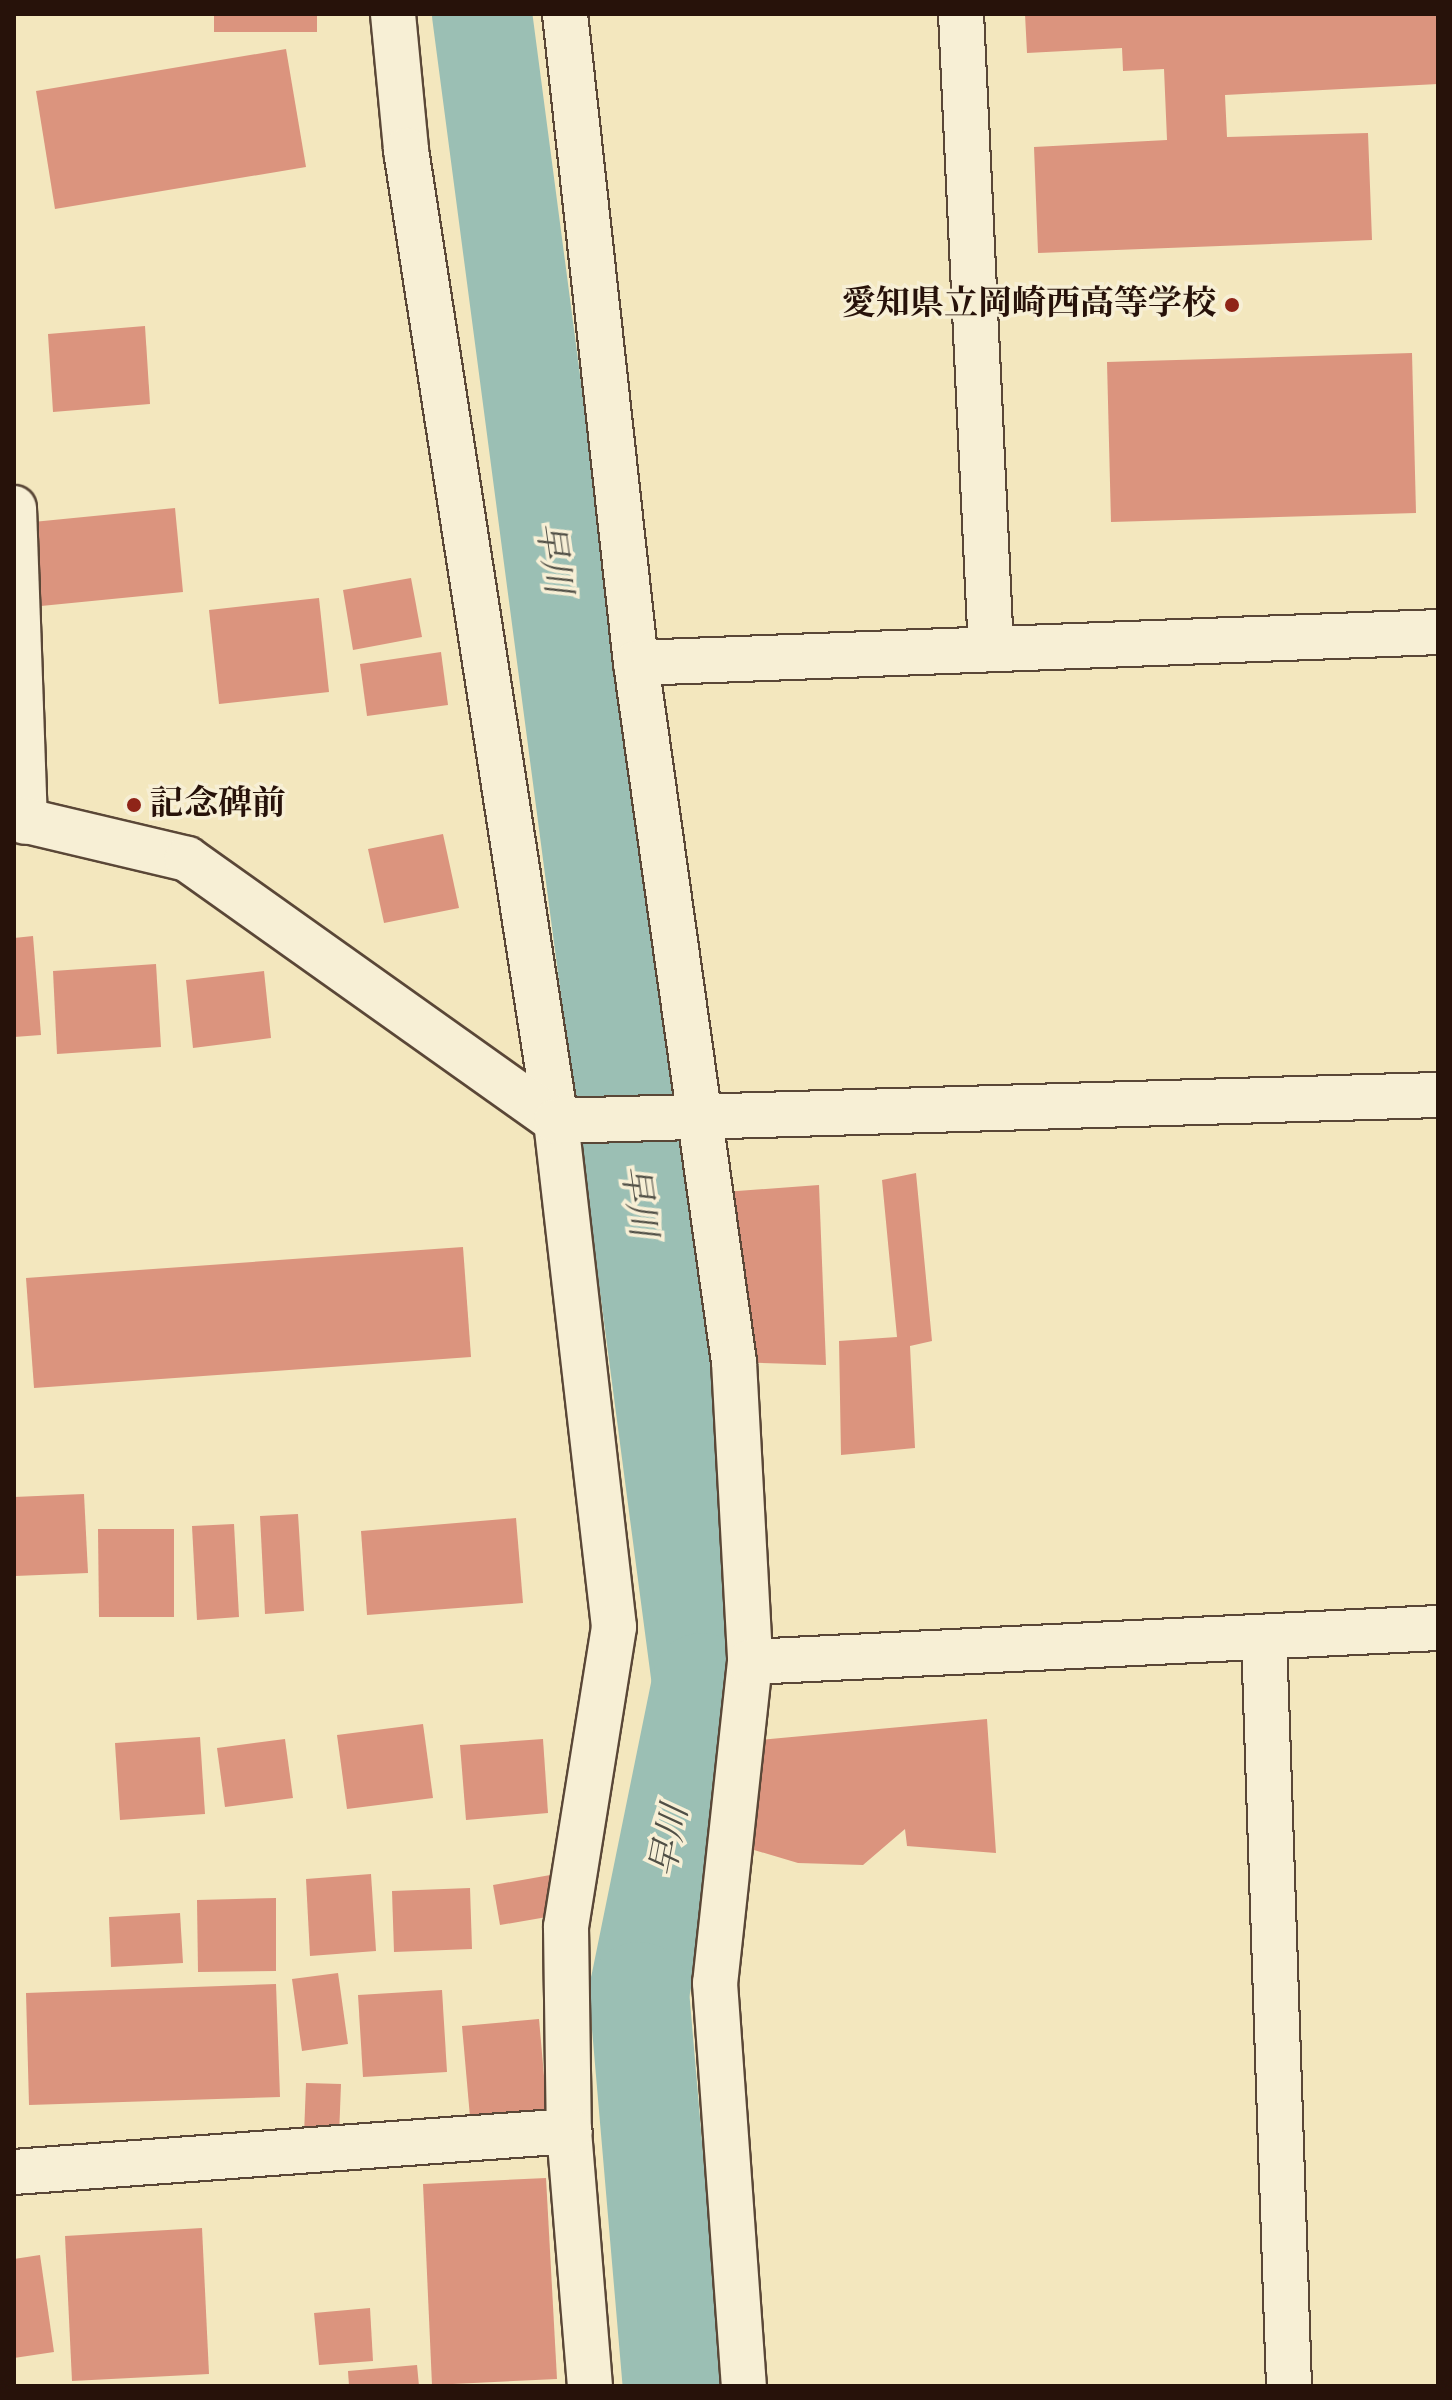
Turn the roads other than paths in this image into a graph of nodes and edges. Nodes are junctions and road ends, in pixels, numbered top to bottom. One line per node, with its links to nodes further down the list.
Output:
1 (393, 14): 10 (street)
2 (565, 14): 7 (street)
3 (961, 14): 6 (street)
4 (14, 508): 8 (street)
5 (1438, 632): 6 (street)
6 (991, 649): 7 (street)
7 (636, 663): 11 (street)
8 (20, 820): 10 (street)
9 (1438, 1095): 11 (street)
10 (556, 1121): 11 (street); 15 (street)
11 (698, 1121): 14 (street)
12 (1438, 1628): 13 (street)
13 (1264, 1637): 14 (street); 19 (street)
14 (750, 1662): 18 (street)
15 (569, 2131): 16 (street); 17 (street)
16 (14, 2172)
17 (590, 2386)
18 (744, 2386)
19 (1289, 2386)

